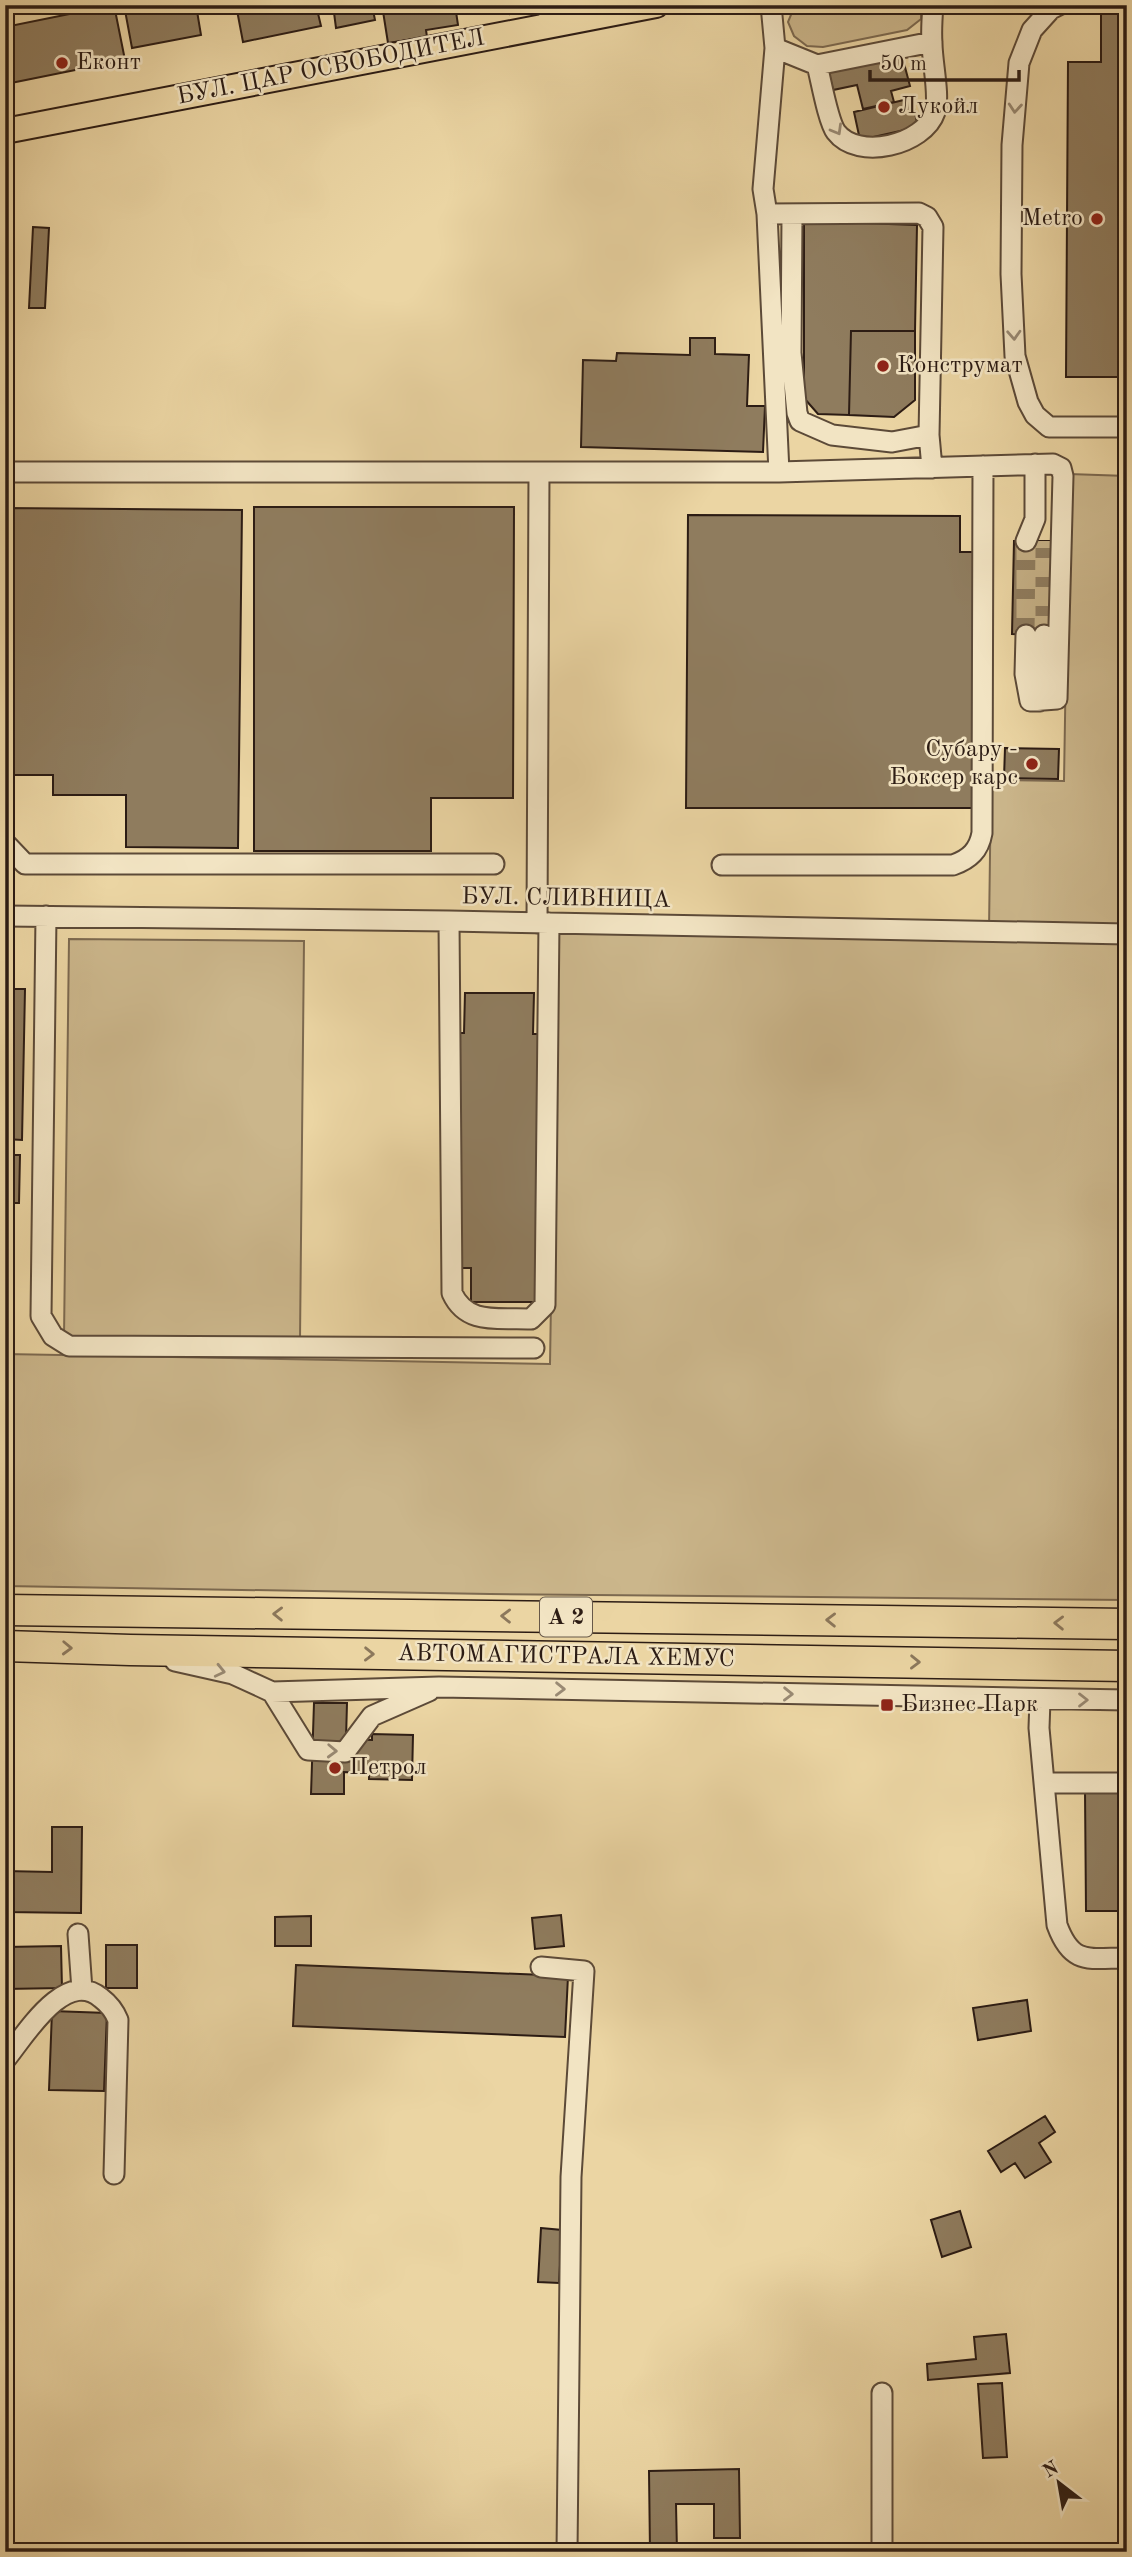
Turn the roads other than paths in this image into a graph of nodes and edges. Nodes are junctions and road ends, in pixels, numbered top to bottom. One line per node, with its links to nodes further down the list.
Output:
1 (771, 5): 7 (street)
2 (933, 5): 6 (street)
3 (1059, 5): 12 (street, one-way to 12)
4 (647, 6): 5 (main road, БУЛ. ЦАР ОСВОБОДИТЕЛ)
5 (549, 15): 9 (main road, БУЛ. ЦАР ОСВОБОДИТЕЛ)
6 (932, 42): 8 (street); 8 (street, one-way to 6)
7 (775, 48): 8 (street); 10 (street)
8 (817, 65)
9 (5, 131)
10 (767, 214): 11 (street); 18 (street)
11 (792, 216): 13 (street); 13 (street)
12 (1127, 427)
13 (929, 435): 16 (street)
14 (1035, 464): 15 (street); 20 (street); 21 (street)
15 (984, 466): 16 (street); 24 (street)
16 (932, 468): 18 (street)
17 (5, 472): 19 (street)
18 (779, 472): 19 (street)
19 (539, 473): 28 (street)
20 (1035, 541)
21 (1035, 635)
22 (5, 843): 23 (street)
23 (494, 864)
24 (722, 865)
25 (5, 916): 26 (street, БУЛ. СЛИВНИЦА)
26 (46, 916): 27 (street, БУЛ. СЛИВНИЦА); 30 (street)
27 (449, 921): 28 (street, БУЛ. СЛИВНИЦА); 28 (street)
28 (543, 923): 29 (street, БУЛ. СЛИВНИЦА)
29 (1127, 934)
30 (534, 1348)
31 (5, 1611): 32 (highway, АВТОМАГИСТРАЛА ХЕМУС / A 2, one-way to 31)
32 (1127, 1624)
33 (5, 1646): 34 (highway, АВТОМАГИСТРАЛА ХЕМУС / A 2, one-way to 34)
34 (130, 1650): 35 (highway, АВТОМАГИСТРАЛА ХЕМУС / A 2, one-way to 35); 37 (street, one-way to 37)
35 (1127, 1666)
36 (439, 1687): 37 (street); 37 (street, one-way to 36); 38 (street, one-way to 38)
37 (272, 1692)
38 (1040, 1700): 39 (street, one-way to 39); 40 (street)
39 (1127, 1700)
40 (1045, 1783): 41 (street); 43 (street)
41 (1127, 1783)
42 (78, 1934): 45 (street)
43 (1127, 1958)
44 (541, 1967): 49 (street)
45 (82, 1990): 46 (street); 47 (street)
46 (5, 2060)
47 (114, 2174)
48 (882, 2393): 50 (street)
49 (567, 2552)
50 (882, 2552)

